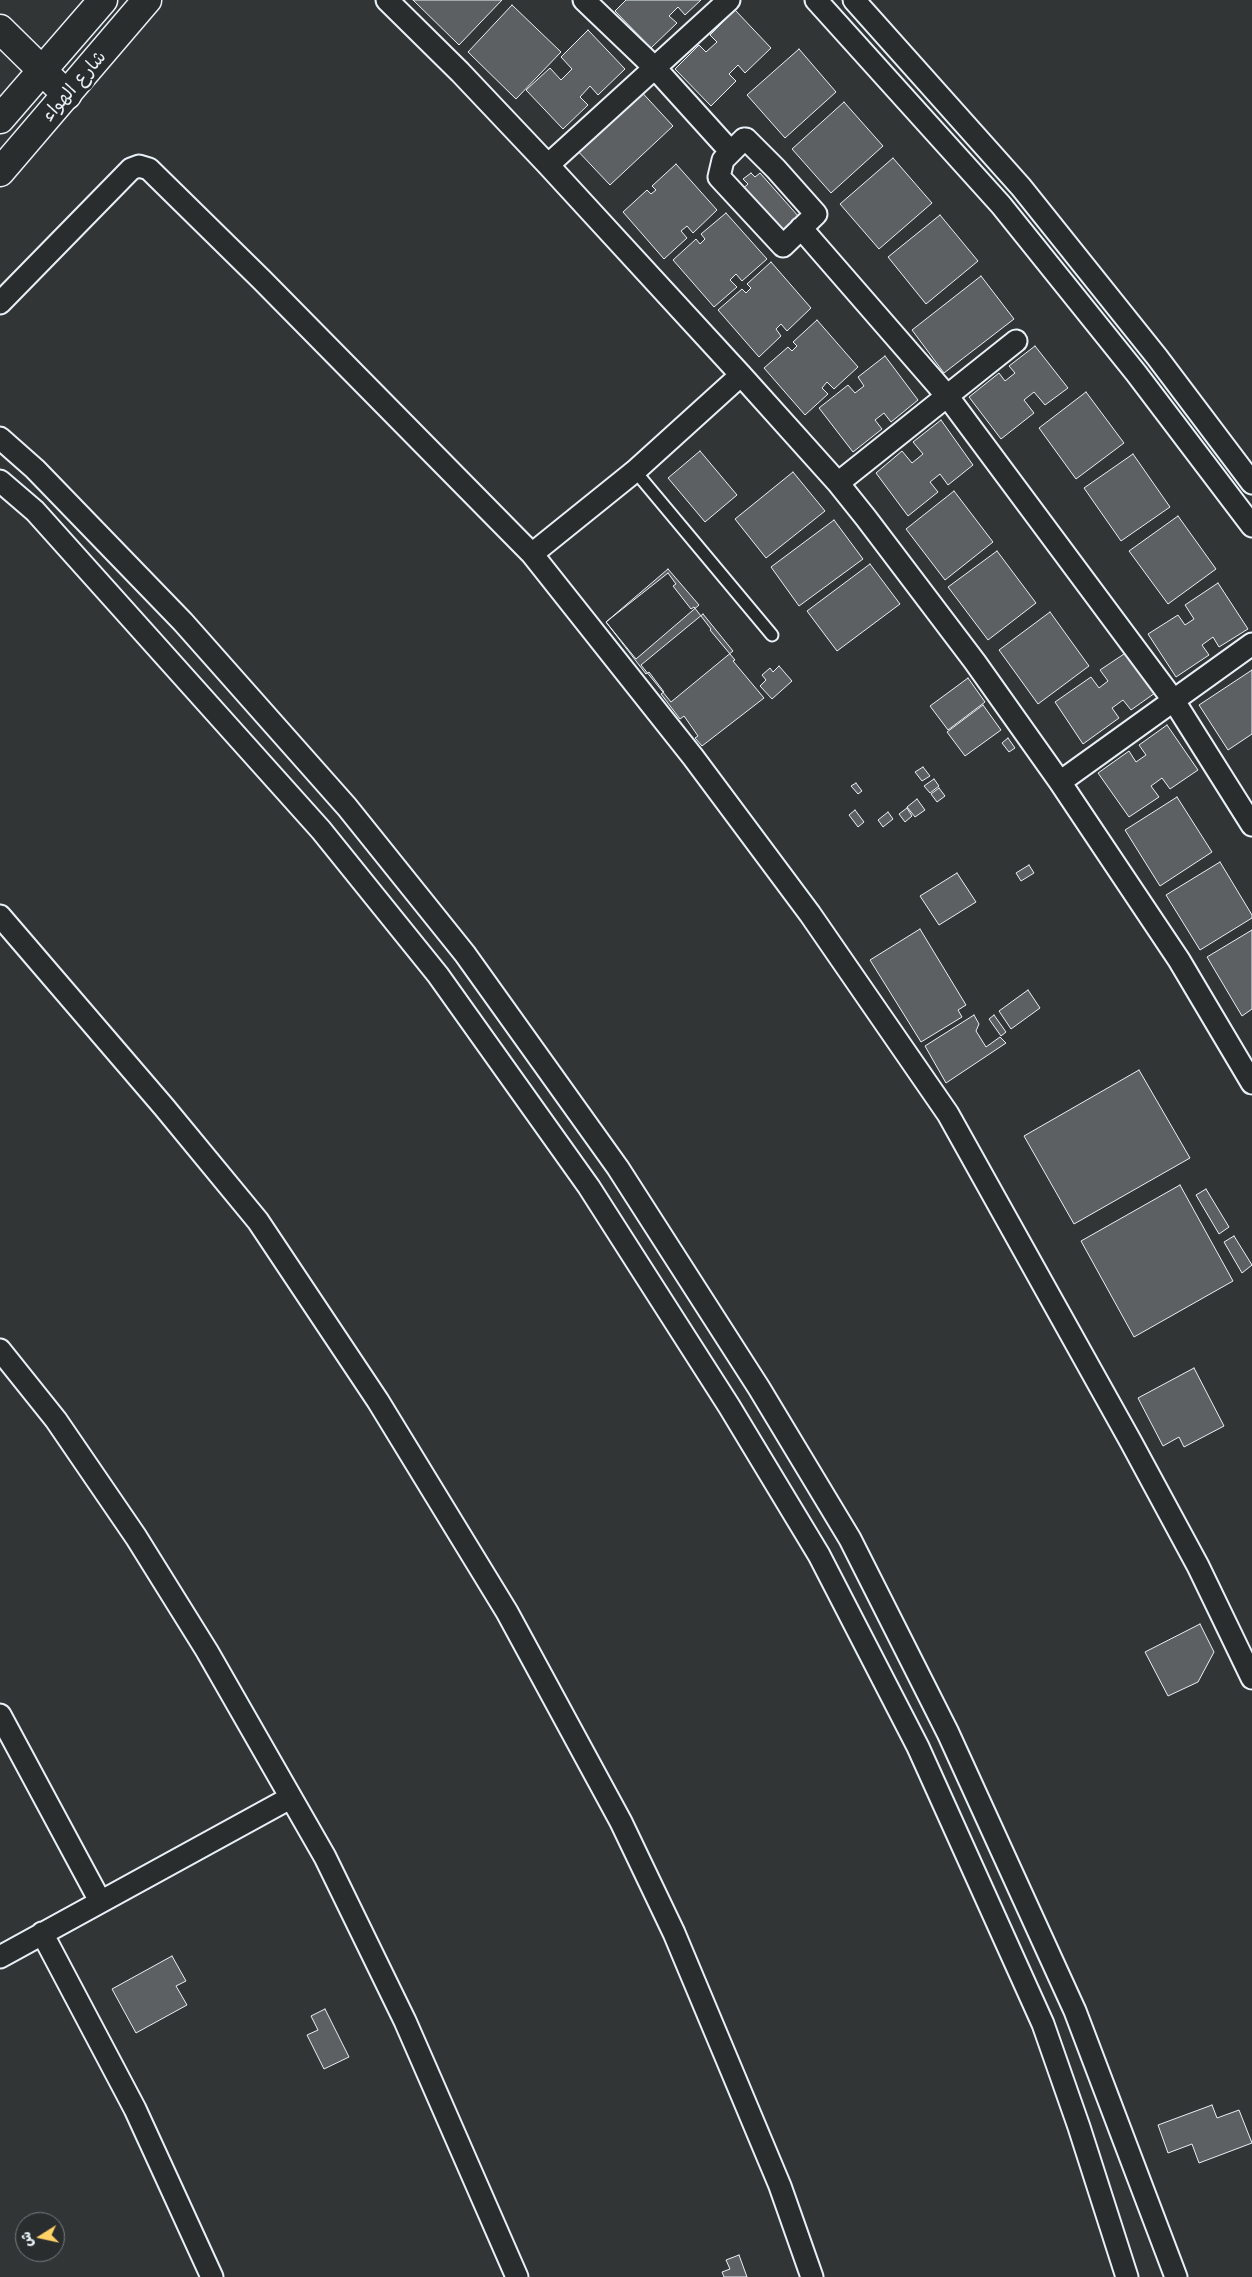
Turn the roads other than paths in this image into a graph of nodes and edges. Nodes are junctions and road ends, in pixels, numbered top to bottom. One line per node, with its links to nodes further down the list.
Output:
1 (103, 0): 10 (main road, شارع الهواء)
2 (147, 0): 11 (main road, شارع الهواء)
3 (387, 0): 14 (street)
4 (584, 0): 9 (street)
5 (729, 0): 9 (street)
6 (854, 0): 25 (street)
7 (825, 3): 26 (street)
8 (0, 29): 10 (main road)
9 (655, 68): 13 (street); 14 (street)
10 (42, 71): 11 (main road); 12 (main road, شارع الهواء)
11 (67, 95): 15 (main road, شارع الهواء)
12 (0, 119)
13 (731, 152): 16 (street); 16 (street)
14 (548, 165): 19 (street)
15 (0, 172)
16 (801, 228): 20 (street)
17 (0, 303): 27 (street)
18 (1016, 341): 20 (street)
19 (741, 375): 22 (street); 24 (street)
20 (948, 397): 24 (street); 30 (street)
21 (0, 438): 46 (street)
22 (635, 471): 27 (street); 28 (lane)
23 (0, 481): 45 (street)
24 (838, 483): 31 (street)
25 (1252, 483)
26 (1252, 526)
27 (532, 554): 36 (street)
28 (772, 635)
29 (1252, 644): 30 (street)
30 (1174, 702): 31 (street); 32 (street)
31 (1060, 782): 34 (street)
32 (1252, 825)
33 (0, 916): 44 (street)
34 (1252, 1083)
35 (0, 1350): 38 (street)
36 (1252, 1678)
37 (0, 1715): 39 (street)
38 (290, 1798): 39 (street); 43 (street)
39 (100, 1901): 40 (street)
40 (42, 1933): 41 (street); 42 (street)
41 (0, 1957)
42 (212, 2277)
43 (518, 2277)
44 (812, 2277)
45 (1127, 2277)
46 (1176, 2277)

